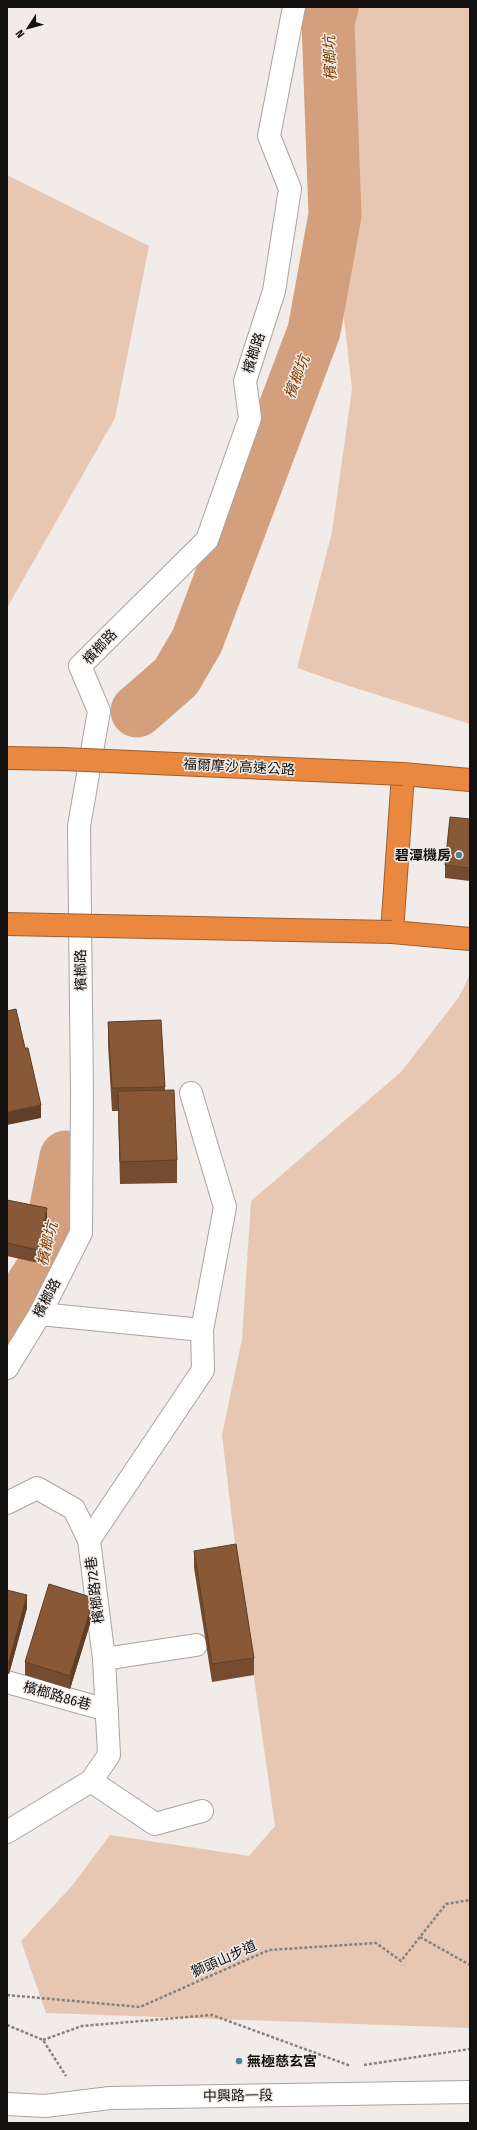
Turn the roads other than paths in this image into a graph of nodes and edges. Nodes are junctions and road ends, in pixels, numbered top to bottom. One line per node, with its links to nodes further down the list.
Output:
1 (294, 7): 9 (street, 檳榔路)
2 (7, 758): 3 (highway, 福爾摩沙高速公路, bridge)
3 (403, 774): 4 (highway, 福爾摩沙高速公路); 6 (highway)
4 (470, 780)
5 (7, 924): 6 (highway, bridge)
6 (392, 932): 7 (highway)
7 (470, 939)
8 (191, 1093): 10 (street, 檳榔路72巷)
9 (40, 1314): 10 (street); 11 (street, 檳榔路)
10 (202, 1330): 13 (street, 檳榔路72巷)
11 (7, 1368)
12 (7, 1503): 13 (street)
13 (89, 1540): 15 (street, 檳榔路72巷)
14 (196, 1645): 15 (street)
15 (104, 1659): 17 (street, 檳榔路72巷)
16 (7, 1682): 17 (street, 檳榔路86巷)
17 (106, 1710): 18 (street, 檳榔路72巷)
18 (91, 1781): 19 (street); 20 (street, 檳榔路72巷)
19 (202, 1811)
20 (7, 1832)
21 (470, 2092): 22 (street, 中興路一段)
22 (7, 2104)

